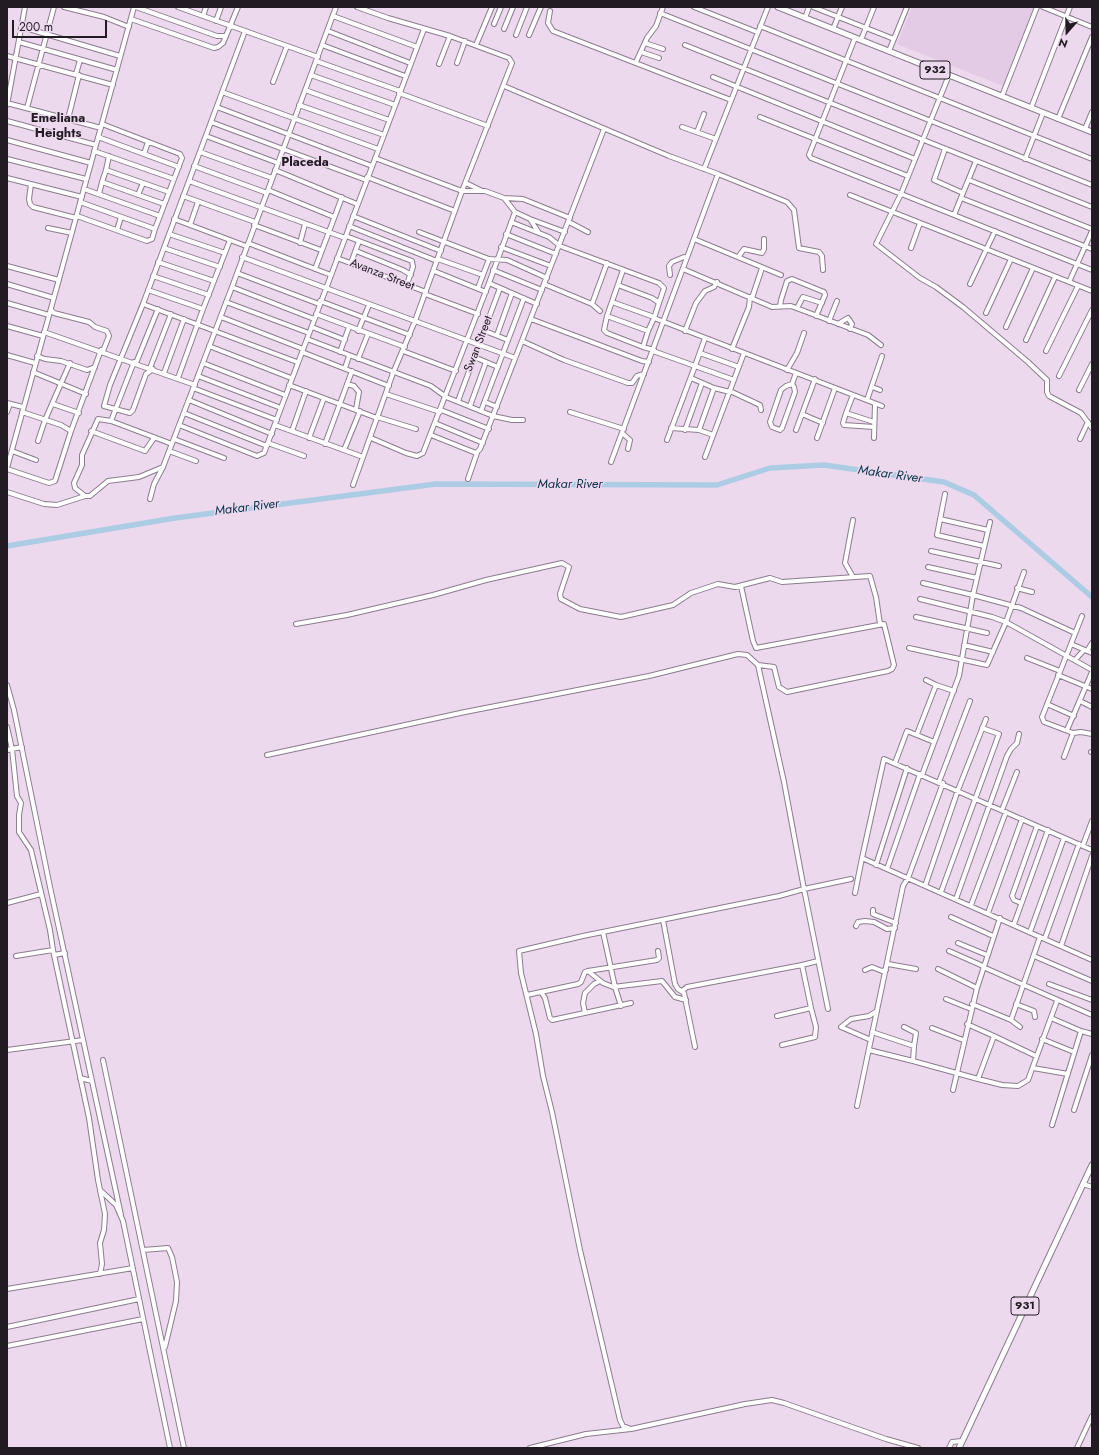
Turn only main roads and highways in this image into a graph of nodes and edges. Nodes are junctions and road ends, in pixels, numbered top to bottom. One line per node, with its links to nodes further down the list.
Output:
1 (778, 7): 2 (main road, 932)
2 (1092, 132)
3 (1092, 1165): 4 (main road, 931)
4 (959, 1448)

